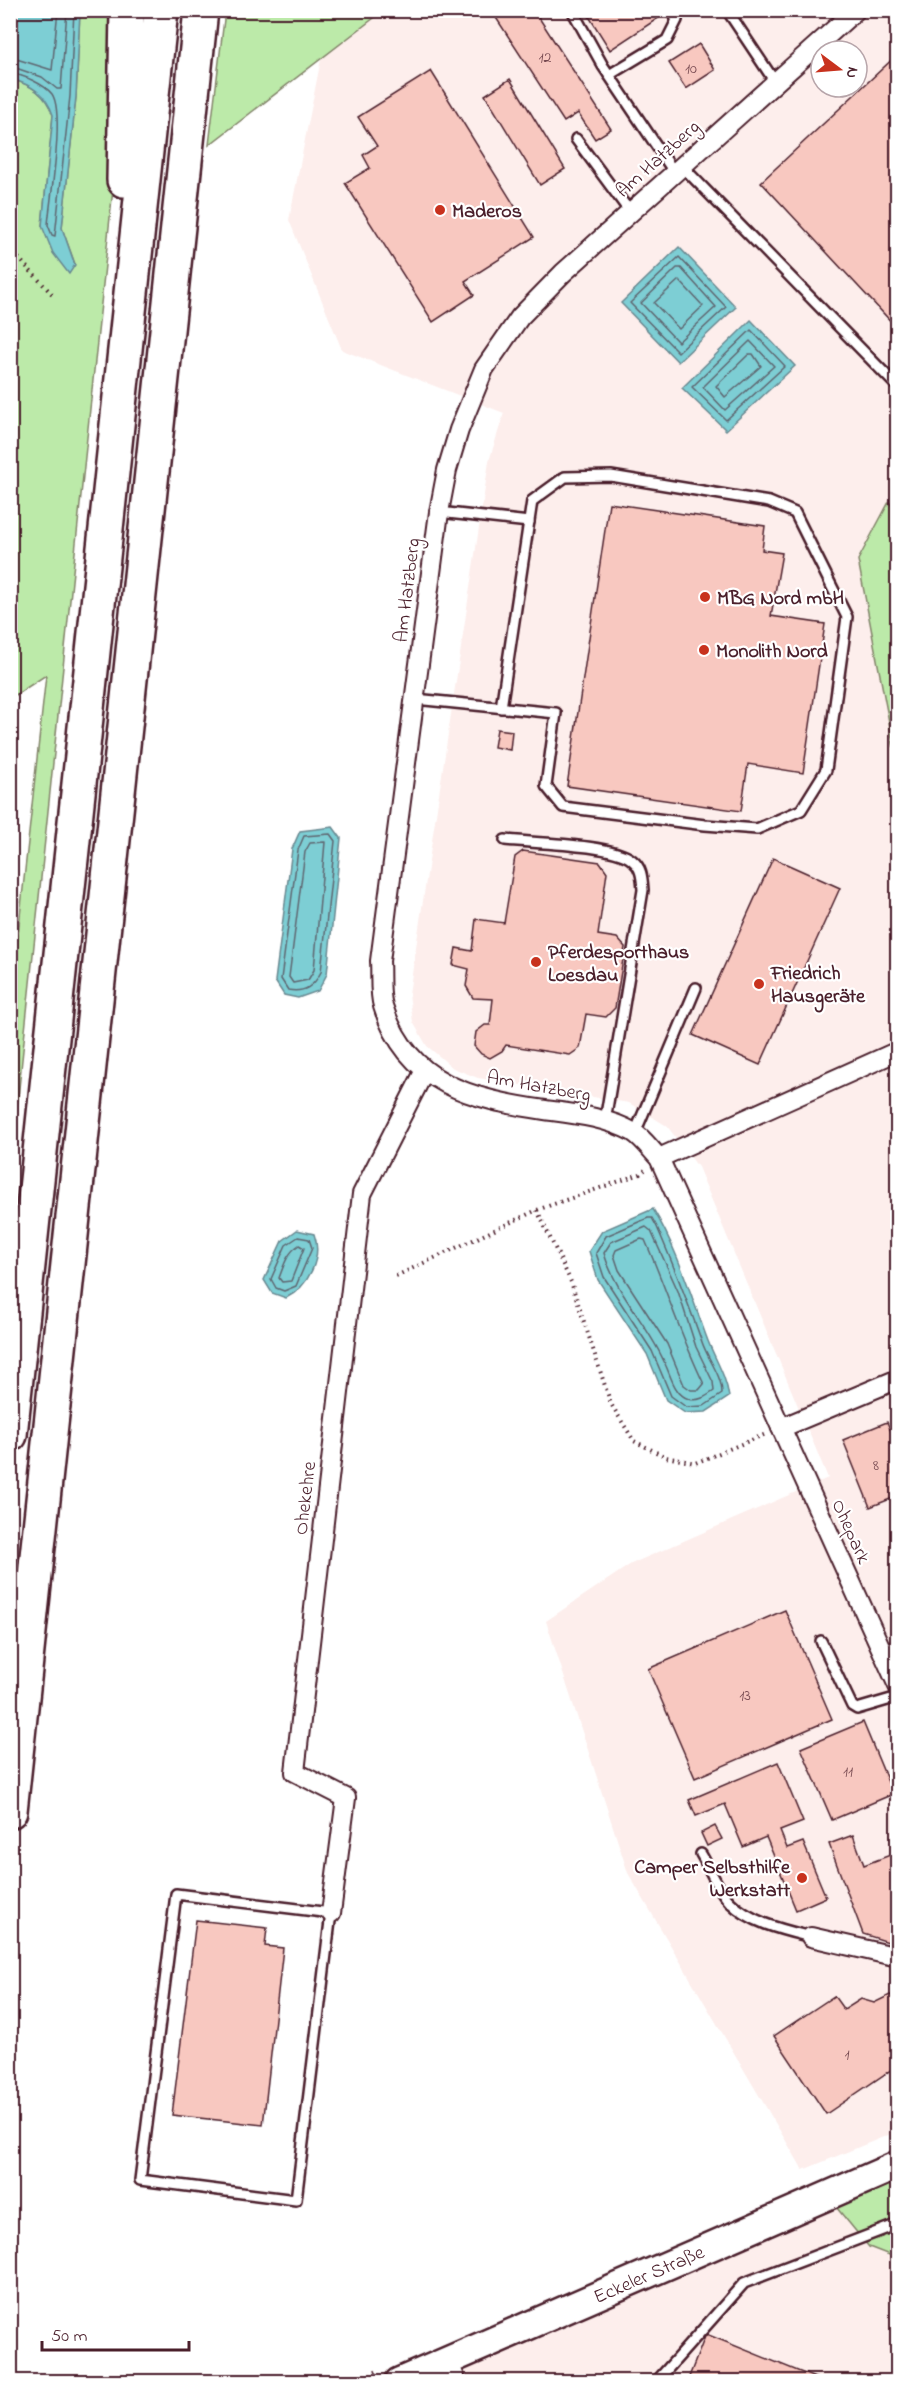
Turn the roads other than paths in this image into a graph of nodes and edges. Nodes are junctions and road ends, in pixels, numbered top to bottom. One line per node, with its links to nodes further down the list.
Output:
1 (127, 10): 13 (highway)
2 (161, 10): 13 (highway)
3 (201, 10): 33 (highway)
4 (572, 10): 8 (lane)
5 (670, 10): 8 (lane)
6 (727, 10): 9 (lane)
7 (856, 10): 9 (street, Am Hatzberg)
8 (609, 75): 11 (lane)
9 (775, 82): 11 (street, Am Hatzberg)
10 (576, 139): 12 (lane)
11 (678, 169): 12 (street, Am Hatzberg); 14 (lane)
12 (630, 212): 15 (street, Am Hatzberg)
13 (128, 321): 28 (highway)
14 (897, 387)
15 (439, 512): 16 (lane); 17 (street, Am Hatzberg)
16 (529, 522): 18 (lane); 18 (lane)
17 (415, 699): 18 (lane); 22 (street, Am Hatzberg)
18 (501, 708)
19 (504, 840): 23 (lane)
20 (696, 988): 24 (lane)
21 (897, 1051): 25 (street)
22 (424, 1072): 23 (street, Am Hatzberg); 35 (street, Ohekehre)
23 (606, 1121): 24 (street, Am Hatzberg)
24 (635, 1133): 25 (street, Am Hatzberg)
25 (659, 1158): 27 (street, Am Hatzberg)
26 (897, 1379): 27 (street)
27 (781, 1428): 30 (street, Ohepark)
28 (10, 1435)
29 (821, 1641): 32 (lane)
30 (890, 1647): 31 (street, Ohepark)
31 (897, 1686)
32 (897, 1697)
33 (10, 1811)
34 (701, 1854): 36 (lane)
35 (331, 1913): 35 (lane)
36 (811, 1937): 37 (street)
37 (897, 1957)
38 (897, 2165): 40 (street, Eckeler Straße)
39 (897, 2224): 42 (lane)
40 (453, 2371): 41 (street, Eckeler Straße)
41 (399, 2382)
42 (656, 2382)

